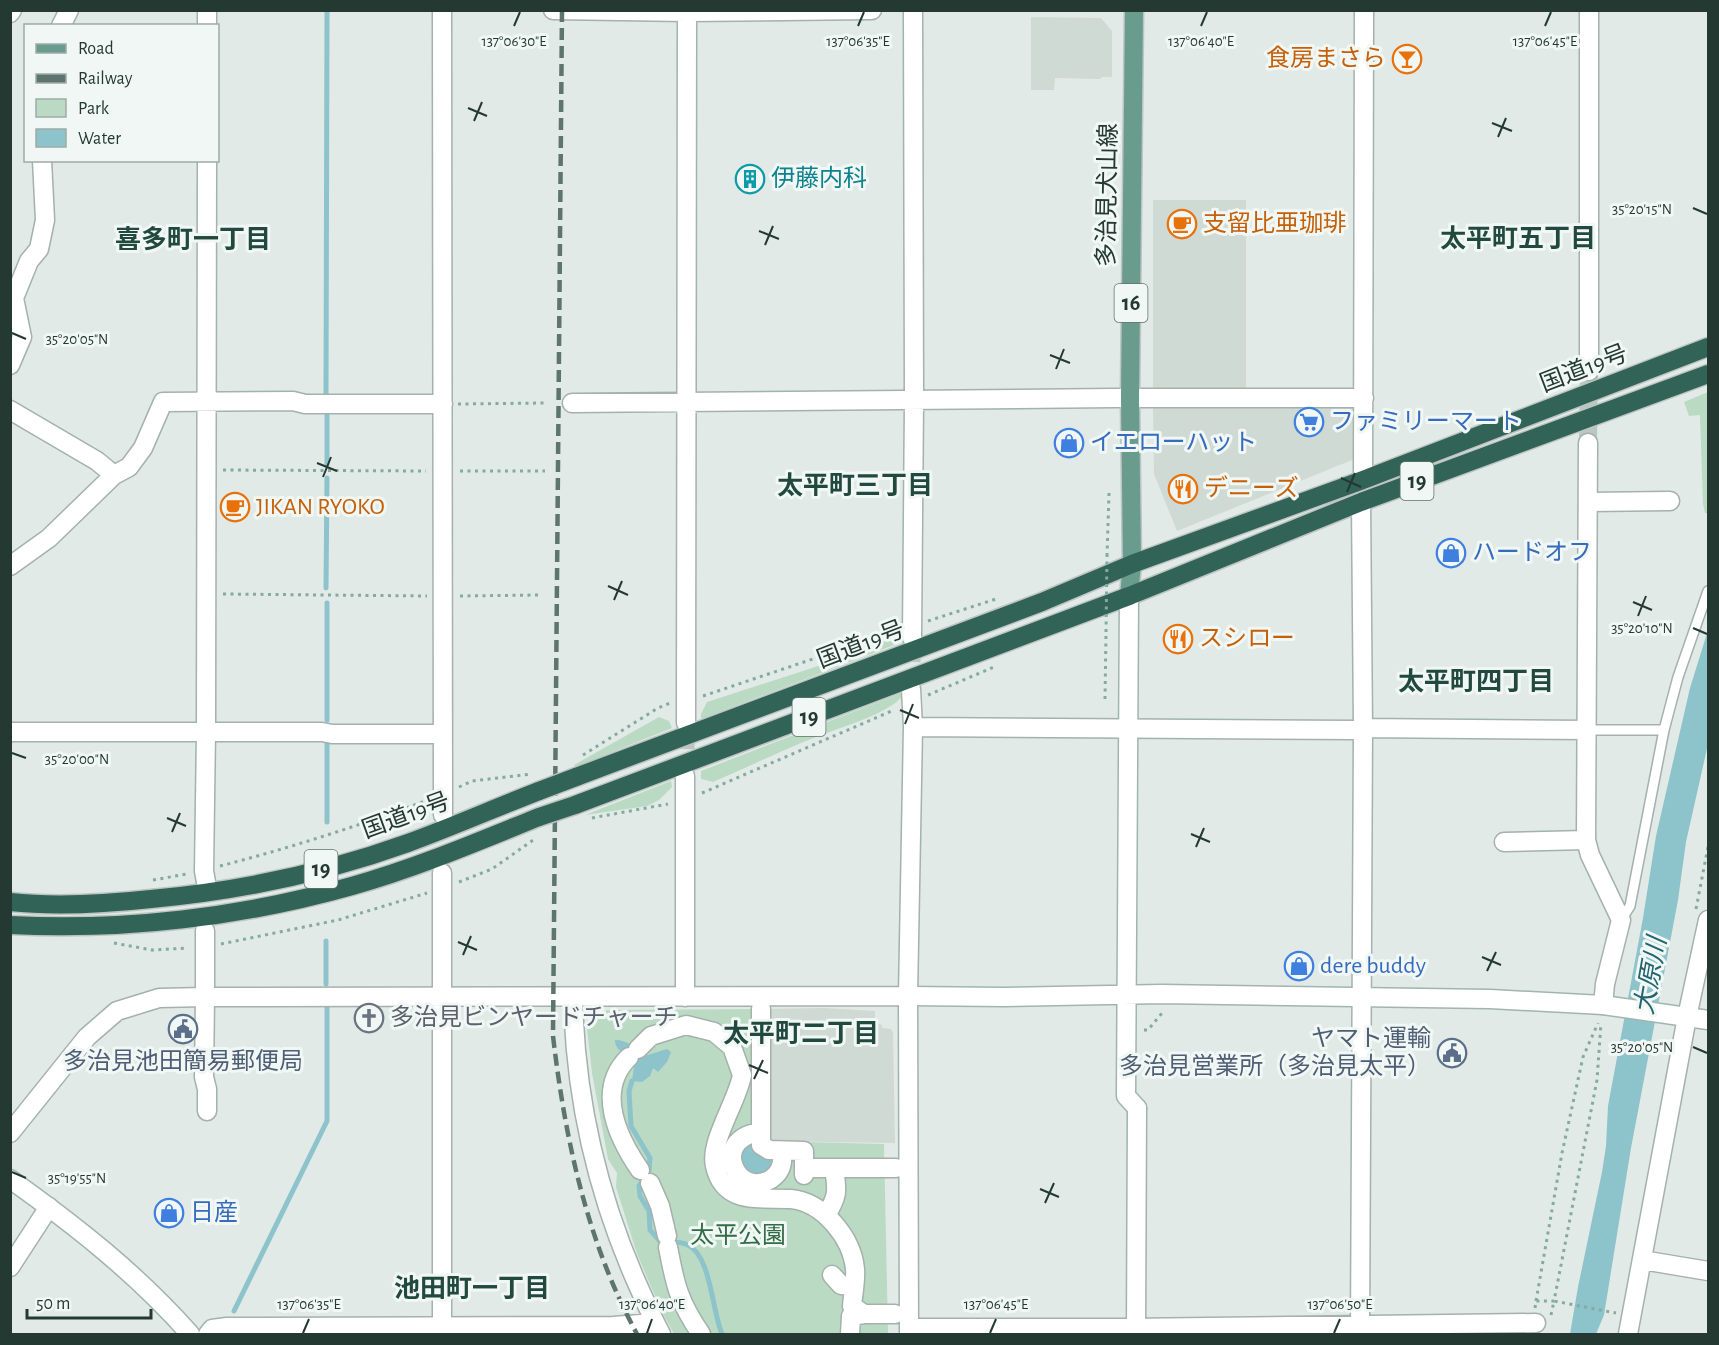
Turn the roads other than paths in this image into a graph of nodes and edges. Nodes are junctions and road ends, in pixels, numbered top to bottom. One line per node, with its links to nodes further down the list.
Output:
1 (69, 10): 10 (street)
2 (442, 10): 23 (street)
3 (553, 10): 9 (street)
4 (872, 10): 9 (street)
5 (913, 10): 19 (street)
6 (1134, 10): 17 (main road, 多治見犬山線 / 16)
7 (1364, 10): 18 (street)
8 (1589, 10): 15 (street)
9 (687, 11): 22 (street)
10 (62, 24)
11 (42, 162): 14 (street)
12 (207, 162): 20 (street)
13 (1708, 347): 27 (highway, 国道19号 / 19)
14 (10, 365)
15 (1588, 371)
16 (1708, 374): 29 (highway, 国道19号 / 19)
17 (1130, 398): 18 (street); 19 (street); 31 (main road, 多治見犬山線 / 16)
18 (1364, 398): 27 (street)
19 (914, 401): 22 (street); 35 (street)
20 (207, 402): 23 (street); 26 (street); 44 (street)
21 (572, 403): 22 (street)
22 (688, 403): 37 (street)
23 (443, 404): 45 (street)
24 (10, 410): 26 (street)
25 (1588, 442): 30 (street)
26 (114, 475): 32 (street)
27 (1363, 480): 31 (highway, 国道19号 / 19)
28 (1670, 501): 30 (street)
29 (1360, 502): 34 (highway, 国道19号 / 19); 40 (street)
30 (1588, 502): 41 (street)
31 (1132, 564): 34 (main road, 多治見犬山線 / 16); 52 (highway, 国道19号 / 19, bridge)
32 (10, 566)
33 (1708, 591): 42 (lane)
34 (1129, 596): 39 (street); 55 (highway, 国道19号 / 19, bridge)
35 (912, 631)
36 (912, 695): 38 (street)
37 (686, 723)
38 (912, 727): 39 (street); 59 (street)
39 (1129, 727): 40 (street); 57 (street)
40 (1363, 728): 41 (street); 63 (street)
41 (1587, 730): 42 (lane); 48 (street)
42 (1664, 730): 53 (lane)
43 (10, 732): 44 (street)
44 (206, 732): 45 (street); 51 (street)
45 (443, 734): 47 (street)
46 (686, 776): 62 (street)
47 (443, 815)
48 (1586, 840): 49 (street); 53 (street)
49 (1504, 842)
50 (442, 873): 58 (street)
51 (205, 877)
52 (10, 902)
53 (1621, 920): 65 (street)
54 (1708, 920): 66 (street)
55 (10, 925)
56 (206, 931): 60 (street)
57 (1127, 993): 59 (street); 63 (street); 92 (street)
58 (442, 996): 60 (street); 61 (street); 90 (street)
59 (908, 996): 62 (street); 91 (street)
60 (205, 997): 70 (street); 71 (street)
61 (573, 997): 62 (street); 88 (street)
62 (685, 997)
63 (1361, 997): 65 (street); 89 (street)
64 (761, 1009): 68 (street)
65 (1603, 1014): 66 (street)
66 (1682, 1016): 67 (street); 79 (street)
67 (1708, 1020)
68 (761, 1074): 69 (street); 74 (street)
69 (742, 1075): 78 (street); 84 (street)
70 (207, 1111)
71 (10, 1133)
72 (755, 1133): 73 (street)
73 (782, 1155)
74 (834, 1168): 75 (street); 78 (street)
75 (896, 1168)
76 (10, 1179): 77 (street)
77 (49, 1207): 80 (street); 93 (street)
78 (826, 1215): 83 (street)
79 (1642, 1260): 81 (street); 97 (street)
80 (10, 1267)
81 (1708, 1270)
82 (832, 1275): 83 (street)
83 (854, 1286): 85 (street)
84 (686, 1312): 88 (street); 95 (street)
85 (864, 1314): 86 (street); 96 (street)
86 (895, 1314)
87 (1536, 1323): 89 (street)
88 (660, 1327): 90 (street)
89 (1360, 1329): 92 (street)
90 (442, 1330): 94 (street)
91 (909, 1331): 92 (street)
92 (1136, 1331)
93 (190, 1335)
94 (208, 1335)
95 (701, 1335)
96 (850, 1335)
97 (1628, 1335)

